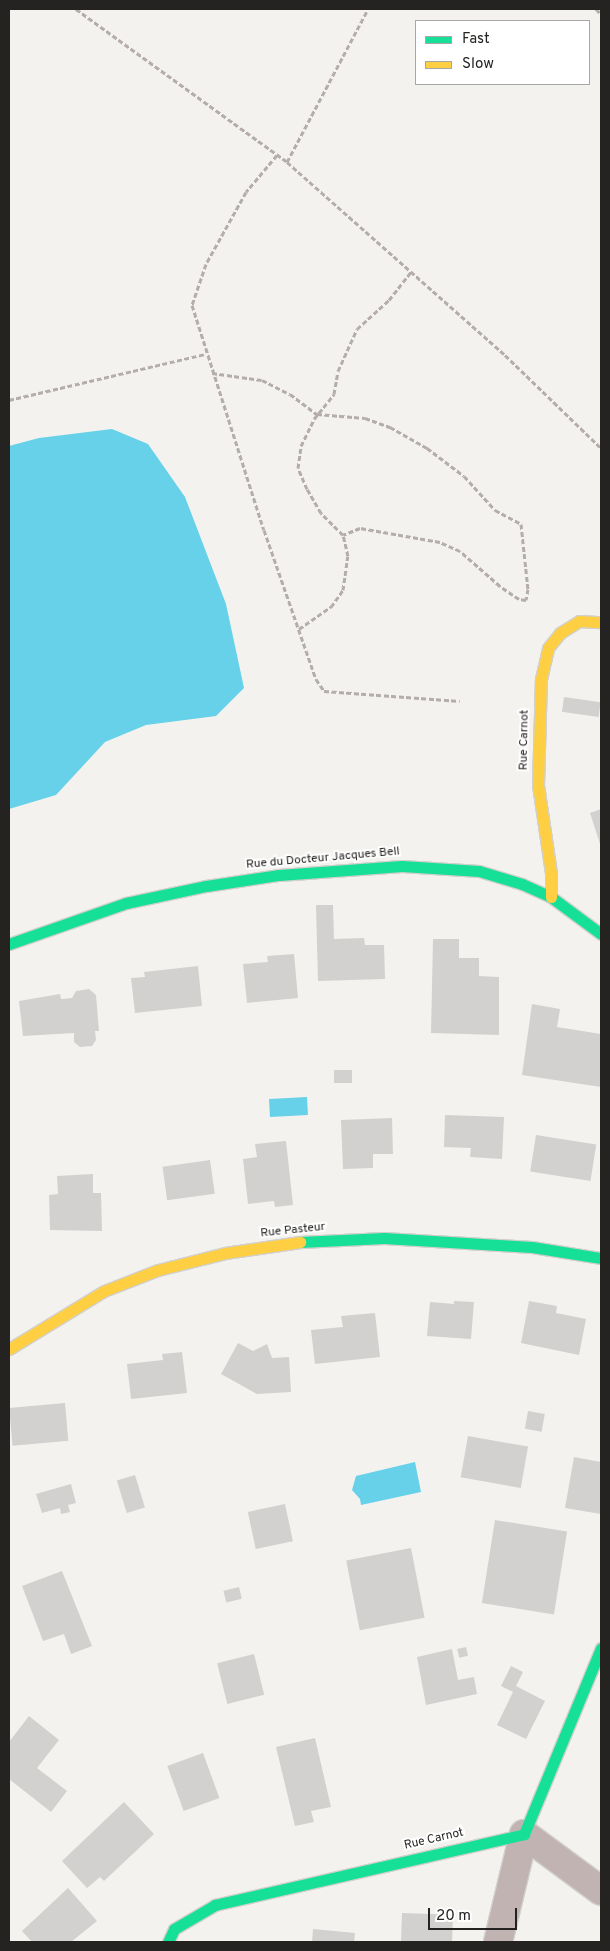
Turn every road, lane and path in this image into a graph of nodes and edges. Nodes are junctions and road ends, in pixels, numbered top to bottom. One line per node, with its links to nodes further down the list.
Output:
1 (76, 9): 5 (path)
2 (368, 9): 6 (path)
3 (596, 9): 4 (path)
4 (601, 14)
5 (277, 155): 6 (path); 8 (path)
6 (287, 162): 7 (path)
7 (411, 272): 11 (path); 12 (path)
8 (206, 354): 9 (path); 10 (path)
9 (212, 373): 11 (path); 15 (path)
10 (9, 400)
11 (317, 414): 13 (path); 13 (path)
12 (601, 448)
13 (343, 534): 15 (path)
14 (601, 622): 17 (street, Rue Carnot)
15 (299, 630): 16 (path)
16 (460, 701)
17 (551, 897): 18 (street, Rue du Docteur Jacques Bell); 19 (street, Rue du Docteur Jacques Bell)
18 (601, 934)
19 (9, 944)
20 (601, 1258): 21 (street, Rue Pasteur)
21 (9, 1349)
22 (601, 1648): 23 (street)
23 (524, 1834): 24 (street); 25 (street, Rue Carnot); 26 (street)
24 (601, 1891)
25 (168, 1942)
26 (498, 1942)

